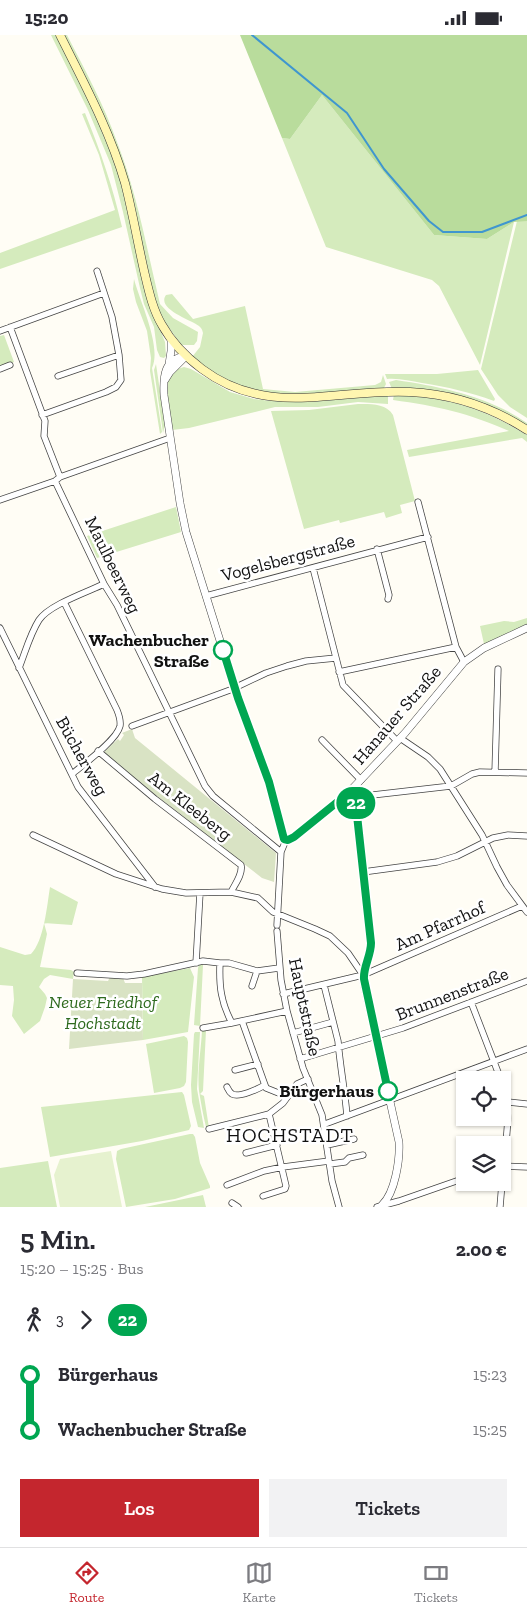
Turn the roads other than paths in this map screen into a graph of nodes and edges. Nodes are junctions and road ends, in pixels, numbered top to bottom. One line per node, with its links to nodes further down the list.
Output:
1 (60, 35): 6 (main road)
2 (97, 271): 3 (street)
3 (104, 293): 4 (street); 7 (street)
4 (10, 327): 5 (street); 14 (street, Maulbeerweg)
5 (0, 331)
6 (171, 339): 8 (main road); 10 (street)
7 (119, 355): 12 (street); 14 (street)
8 (186, 357): 10 (street); 13 (street); 15 (main road)
9 (10, 365): 11 (street)
10 (168, 366): 13 (street)
11 (0, 369)
12 (58, 376)
13 (163, 387): 16 (street)
14 (42, 415): 17 (street, Maulbeerweg)
15 (527, 430)
16 (170, 438): 17 (street); 24 (street)
17 (58, 479): 18 (street); 23 (street, Maulbeerweg)
18 (0, 500)
19 (418, 502): 20 (street)
20 (428, 537): 21 (street, Vogelsbergstraße); 29 (street)
21 (378, 549): 22 (street, Vogelsbergstraße); 25 (street, Vogelsbergstraße)
22 (313, 568): 24 (street, Vogelsbergstraße); 30 (street)
23 (104, 584): 26 (street); 36 (street, Maulbeerweg)
24 (206, 596): 35 (street)
25 (388, 599)
26 (64, 602): 32 (street); 40 (street)
27 (0, 628): 32 (street, Bücherweg)
28 (527, 628): 31 (street, Hanauer Straße)
29 (456, 647): 31 (street); 34 (street)
30 (336, 658): 34 (street); 35 (street)
31 (464, 662): 39 (street, Hanauer Straße)
32 (19, 668): 43 (street, Bücherweg)
33 (498, 669): 41 (street)
34 (339, 672): 39 (street)
35 (235, 687): 36 (street); 49 (street)
36 (168, 712): 37 (street); 51 (street, Maulbeerweg)
37 (132, 726)
38 (322, 740): 44 (street)
39 (399, 740): 44 (street, Hanauer Straße); 45 (street)
40 (98, 751): 43 (street); 54 (street, Am Kleeberg)
41 (495, 772): 42 (street); 45 (street)
42 (527, 773)
43 (72, 774): 53 (street, Bücherweg)
44 (361, 780): 46 (street, Hanauer Straße)
45 (451, 786): 46 (street); 50 (street)
46 (353, 795): 49 (street, Hanauer Straße); 52 (street)
47 (33, 835): 53 (street)
48 (527, 836): 50 (street)
49 (286, 840): 51 (street)
50 (486, 842): 52 (street); 56 (street)
51 (281, 852): 58 (street)
52 (363, 872): 64 (street)
53 (155, 887): 55 (street)
54 (231, 892): 55 (street); 58 (street)
55 (200, 893): 59 (street)
56 (522, 906): 57 (street); 64 (street, Am Pfarrhof)
57 (527, 912)
58 (277, 913): 61 (street, Hauptstraße); 64 (street)
59 (196, 963): 60 (street); 63 (street)
60 (220, 963): 62 (street); 73 (street)
61 (279, 968): 62 (street); 68 (street, Hauptstraße)
62 (257, 971): 67 (street)
63 (77, 973)
64 (363, 975): 66 (street, Am Pfarrhof); 76 (street)
65 (527, 981): 69 (street, Brunnenstraße)
66 (324, 985): 68 (street, Am Pfarrhof); 72 (street)
67 (252, 986)
68 (283, 994): 70 (street, Hauptstraße)
69 (471, 1002): 76 (street, Brunnenstraße); 80 (street)
70 (287, 1011): 71 (street); 75 (street, Hauptstraße)
71 (242, 1021): 73 (street); 81 (street)
72 (333, 1022): 75 (street); 77 (street)
73 (232, 1023): 74 (street)
74 (204, 1028)
75 (293, 1033): 79 (street, Hauptstraße)
76 (376, 1036): 77 (street, Brunnenstraße); 88 (street)
77 (338, 1047): 79 (street, Brunnenstraße); 92 (street)
78 (527, 1049): 80 (street)
79 (300, 1059): 84 (street, Hauptstraße)
80 (493, 1061): 83 (street); 88 (street)
81 (258, 1064): 82 (street); 85 (street)
82 (235, 1070)
83 (497, 1071)
84 (308, 1079): 87 (street); 93 (street, Hauptstraße)
85 (265, 1085): 86 (street); 87 (street)
86 (227, 1087)
87 (286, 1096): 91 (street)
88 (390, 1100): 92 (street); 110 (street)
89 (511, 1102): 90 (street)
90 (527, 1104)
91 (269, 1114): 94 (street); 96 (street)
92 (347, 1116): 93 (street)
93 (325, 1125): 97 (street, Hauptstraße)
94 (209, 1129)
95 (354, 1139): 97 (street)
96 (277, 1145): 98 (street); 102 (street)
97 (327, 1145): 100 (street, Hauptstraße)
98 (246, 1153)
99 (363, 1155): 100 (street)
100 (329, 1162): 102 (street); 112 (street, Hauptstraße)
101 (511, 1166): 103 (street)
102 (283, 1167): 105 (street); 107 (street)
103 (527, 1167)
104 (456, 1182): 109 (street)
105 (227, 1185)
106 (501, 1191): 113 (street)
107 (263, 1196)
108 (232, 1203): 111 (street)
109 (400, 1204): 110 (street)
110 (379, 1206)
111 (238, 1207)
112 (339, 1207)
113 (500, 1207)

